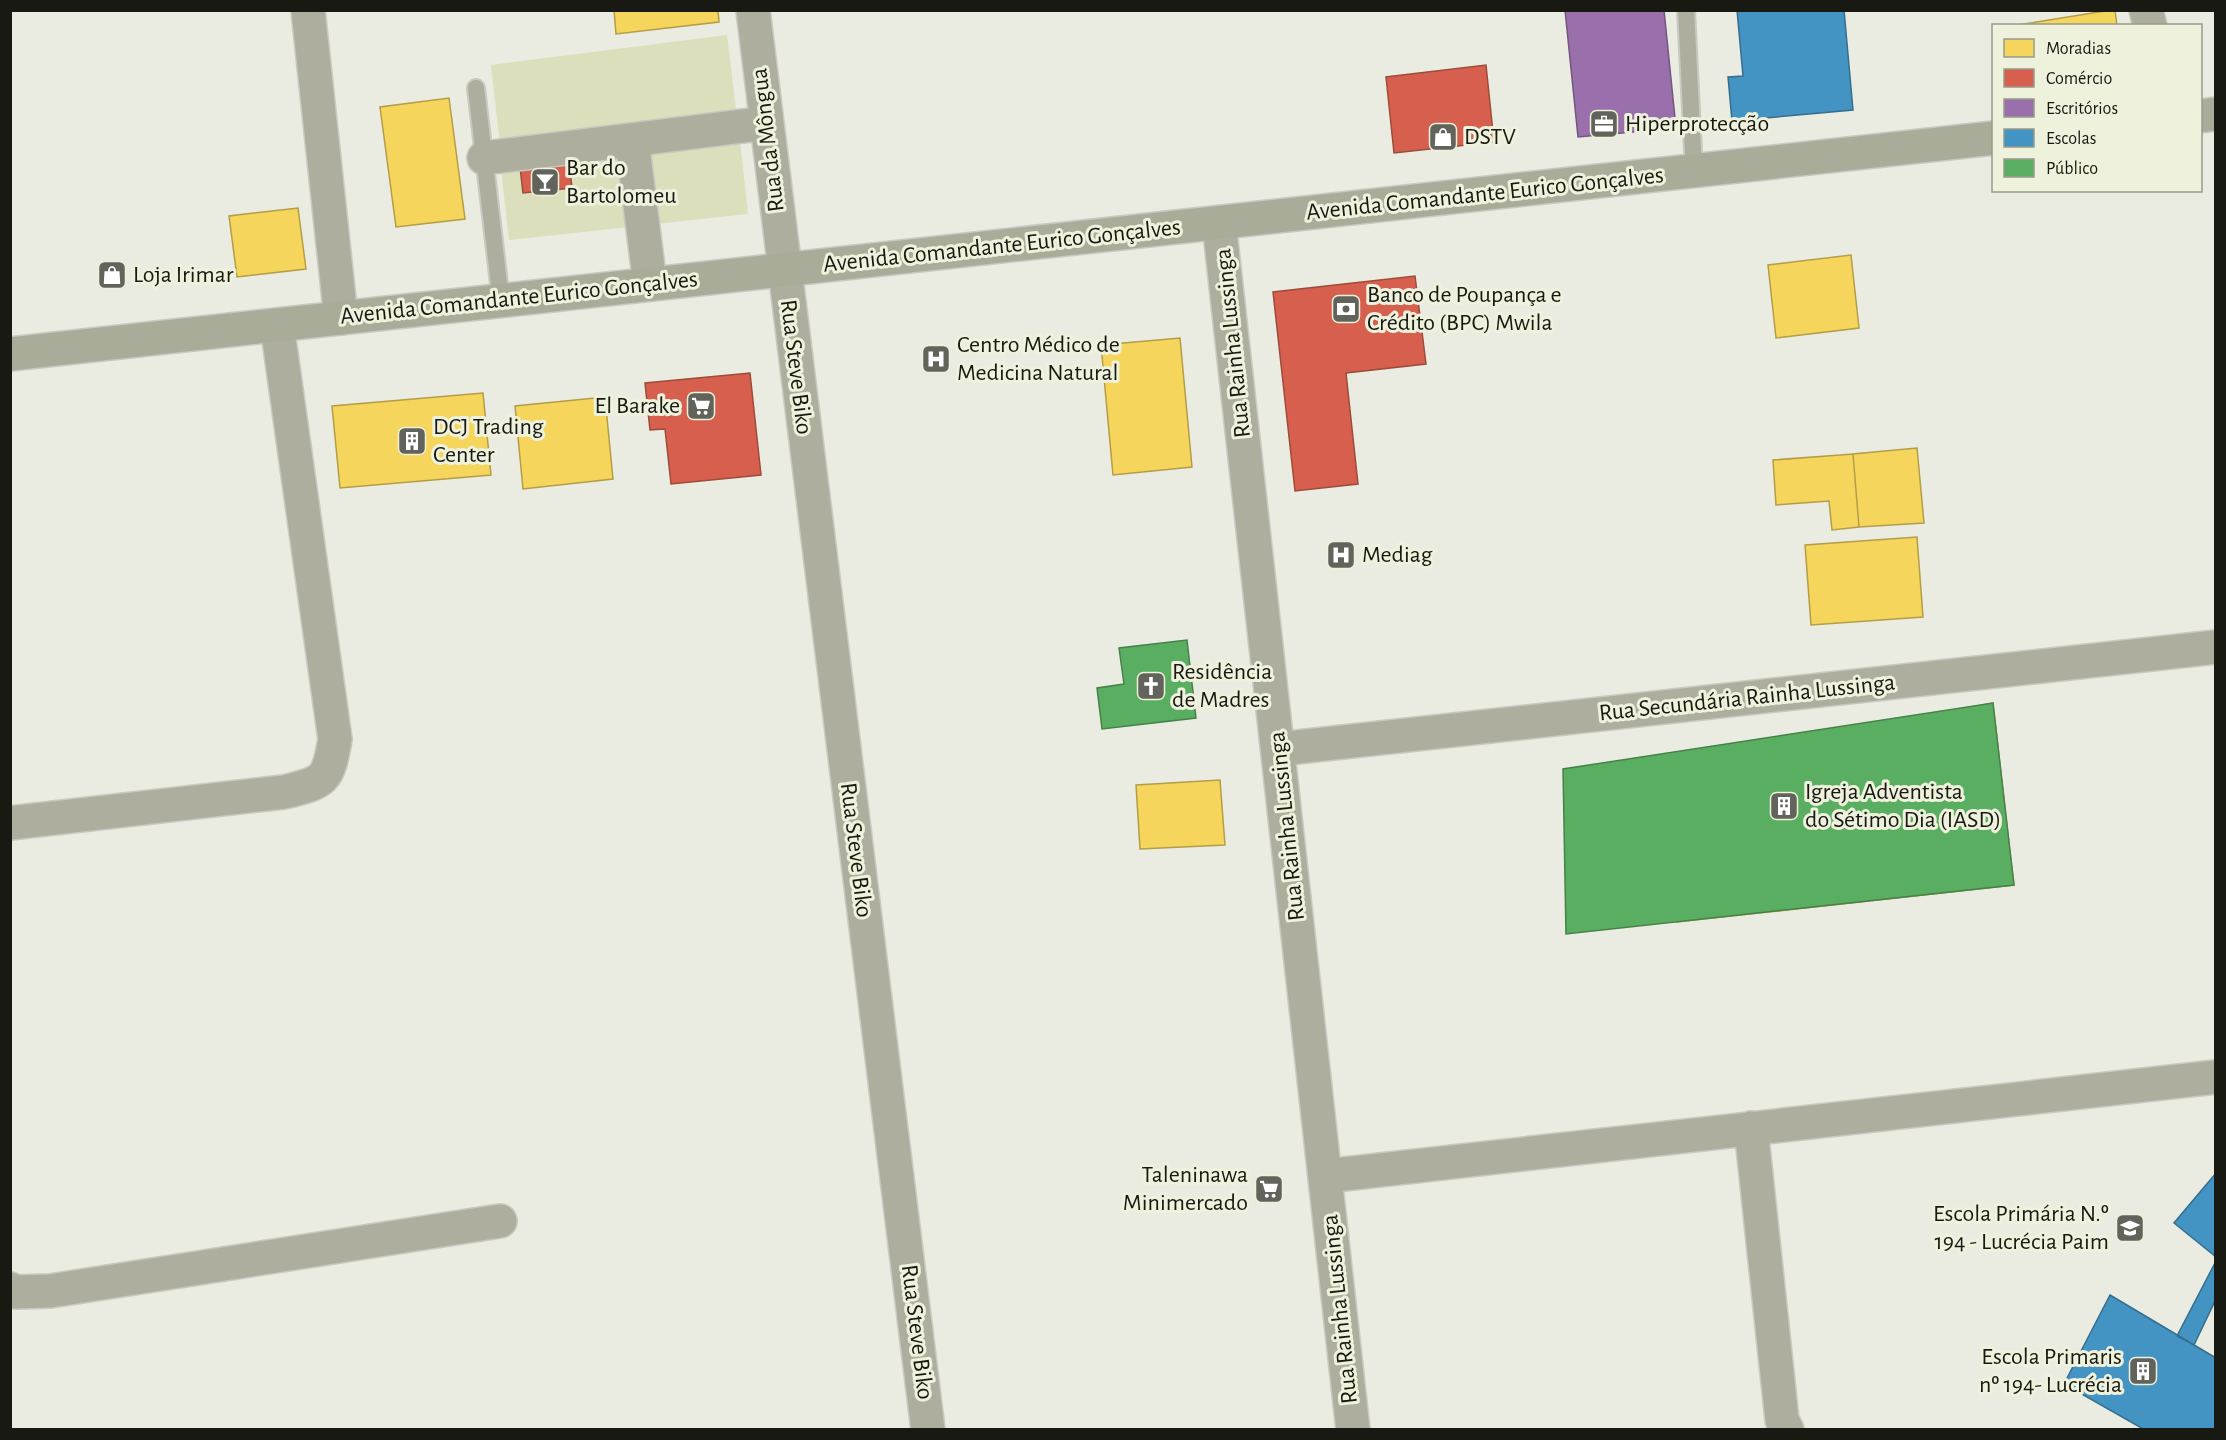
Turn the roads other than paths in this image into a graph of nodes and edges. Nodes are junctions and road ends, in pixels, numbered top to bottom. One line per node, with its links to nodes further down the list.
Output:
1 (308, 10): 14 (street)
2 (753, 10): 5 (street, Rua da Môngua)
3 (1686, 10): 9 (lane)
4 (477, 88): 8 (lane)
5 (766, 123): 7 (street); 11 (street, Rua da Môngua)
6 (1992, 138): 9 (main road, Avenida Comandante Eurico Gonçalves)
7 (632, 140): 8 (street); 12 (street)
8 (484, 158): 13 (lane)
9 (1694, 171): 10 (main road, Avenida Comandante Eurico Gonçalves)
10 (1219, 223): 11 (main road, Avenida Comandante Eurico Gonçalves); 18 (street, Rua Rainha Lussinga)
11 (784, 270): 12 (main road, Avenida Comandante Eurico Gonçalves); 25 (street, Rua Steve Biko)
12 (650, 284): 13 (main road, Avenida Comandante Eurico Gonçalves)
13 (501, 301): 14 (main road, Avenida Comandante Eurico Gonçalves)
14 (341, 318): 15 (main road, Avenida Comandante Eurico Gonçalves)
15 (277, 325): 16 (main road, Avenida Comandante Eurico Gonçalves); 19 (street)
16 (10, 354)
17 (2216, 646): 18 (street, Rua Secundária Rainha Lussinga)
18 (1279, 749): 22 (street, Rua Rainha Lussinga)
19 (10, 823)
20 (2216, 1077): 21 (street)
21 (1751, 1128): 22 (street); 27 (street)
22 (1326, 1176): 26 (street, Rua Rainha Lussinga)
23 (500, 1221): 24 (street)
24 (12, 1294)
25 (928, 1430)
26 (1353, 1430)
27 (1787, 1430)

